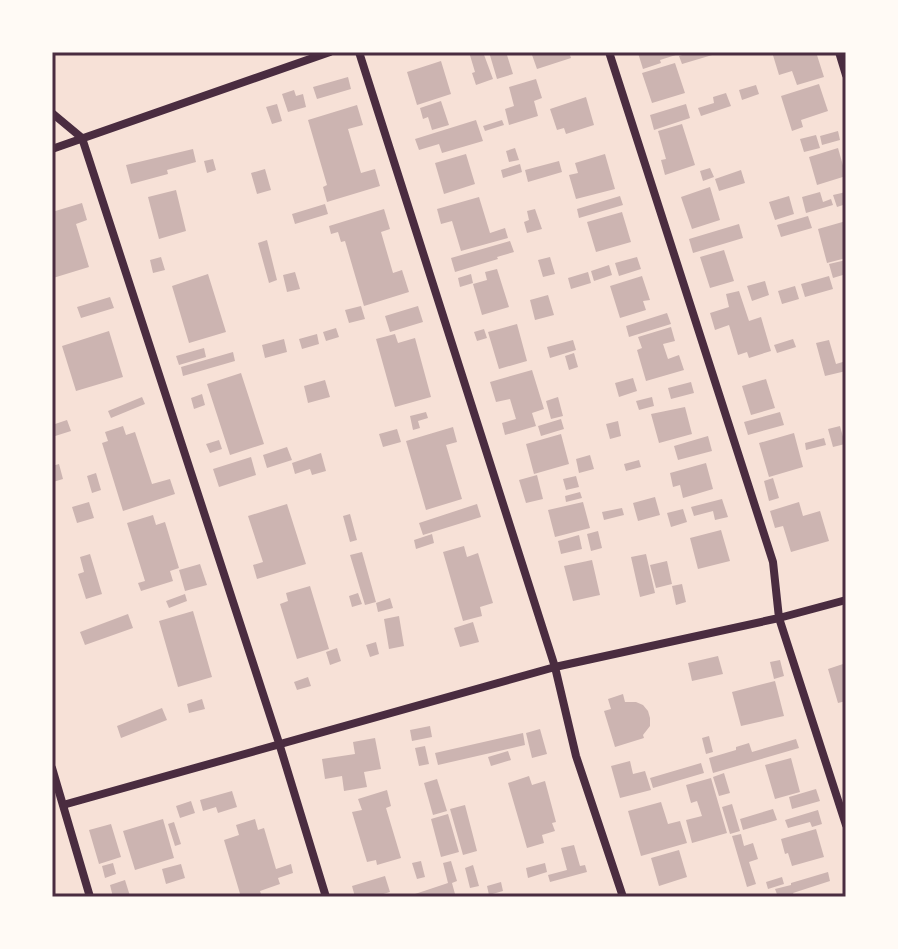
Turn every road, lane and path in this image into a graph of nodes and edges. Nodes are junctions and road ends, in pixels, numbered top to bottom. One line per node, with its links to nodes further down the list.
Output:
1 (330, 52): 7 (street)
2 (359, 52): 11 (street)
3 (609, 52): 10 (street)
4 (839, 52): 5 (street)
5 (846, 75)
6 (52, 113): 7 (street)
7 (82, 138): 8 (street); 12 (street)
8 (52, 149)
9 (846, 600): 10 (street)
10 (779, 618): 11 (street); 15 (street)
11 (555, 667): 12 (street); 18 (street)
12 (279, 743): 14 (street); 17 (street)
13 (52, 768): 14 (street)
14 (63, 805): 16 (street)
15 (846, 825)
16 (90, 897)
17 (326, 897)
18 (623, 897)

